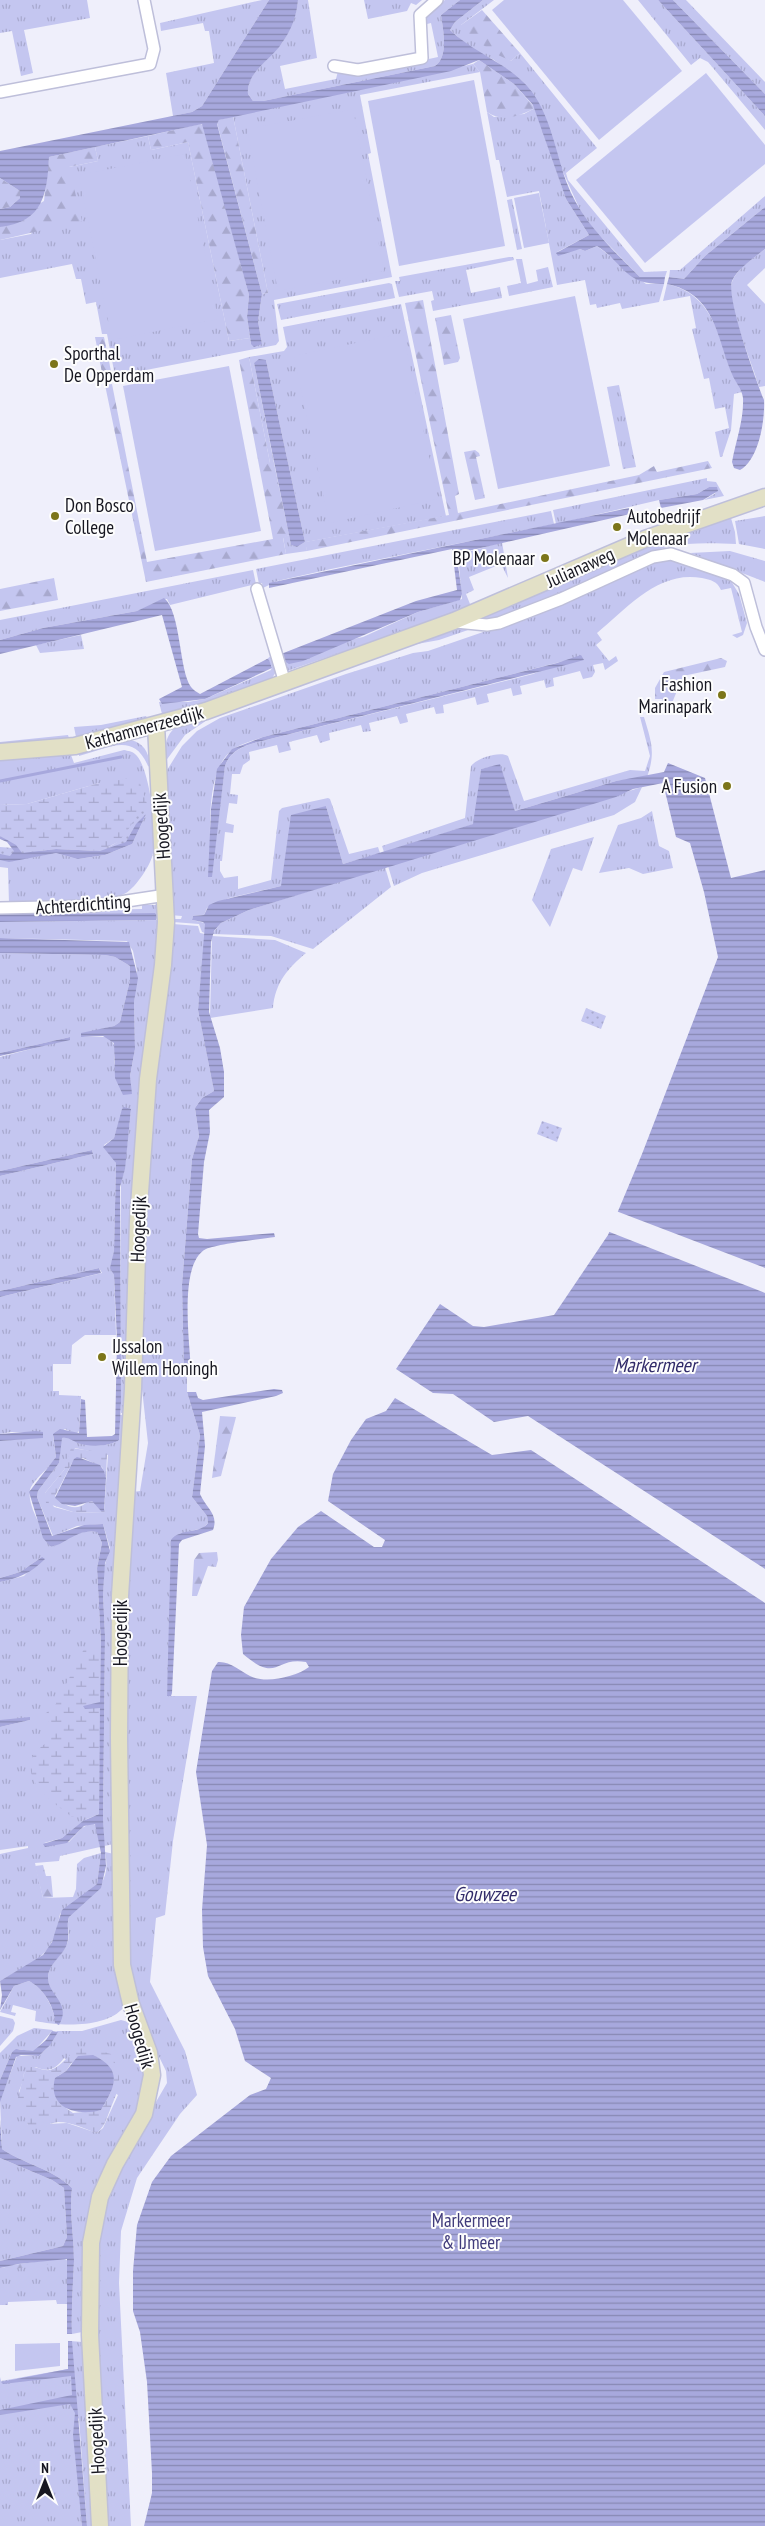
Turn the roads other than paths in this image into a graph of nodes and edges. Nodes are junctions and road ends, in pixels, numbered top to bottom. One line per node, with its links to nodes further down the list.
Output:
1 (144, 0): 4 (street)
2 (437, 0): 3 (street)
3 (334, 66)
4 (0, 92)
5 (765, 497): 7 (street, Julianaweg)
6 (257, 589): 9 (street)
7 (454, 621): 8 (street); 9 (street, Kathammerzeedijk)
8 (765, 650)
9 (284, 683): 10 (street, Kathammerzeedijk)
10 (156, 726): 11 (street, Kathammerzeedijk); 12 (street, Hoogedijk)
11 (0, 752)
12 (166, 895): 13 (street, Achterdichting); 14 (street, Hoogedijk)
13 (0, 908)
14 (100, 2526)

